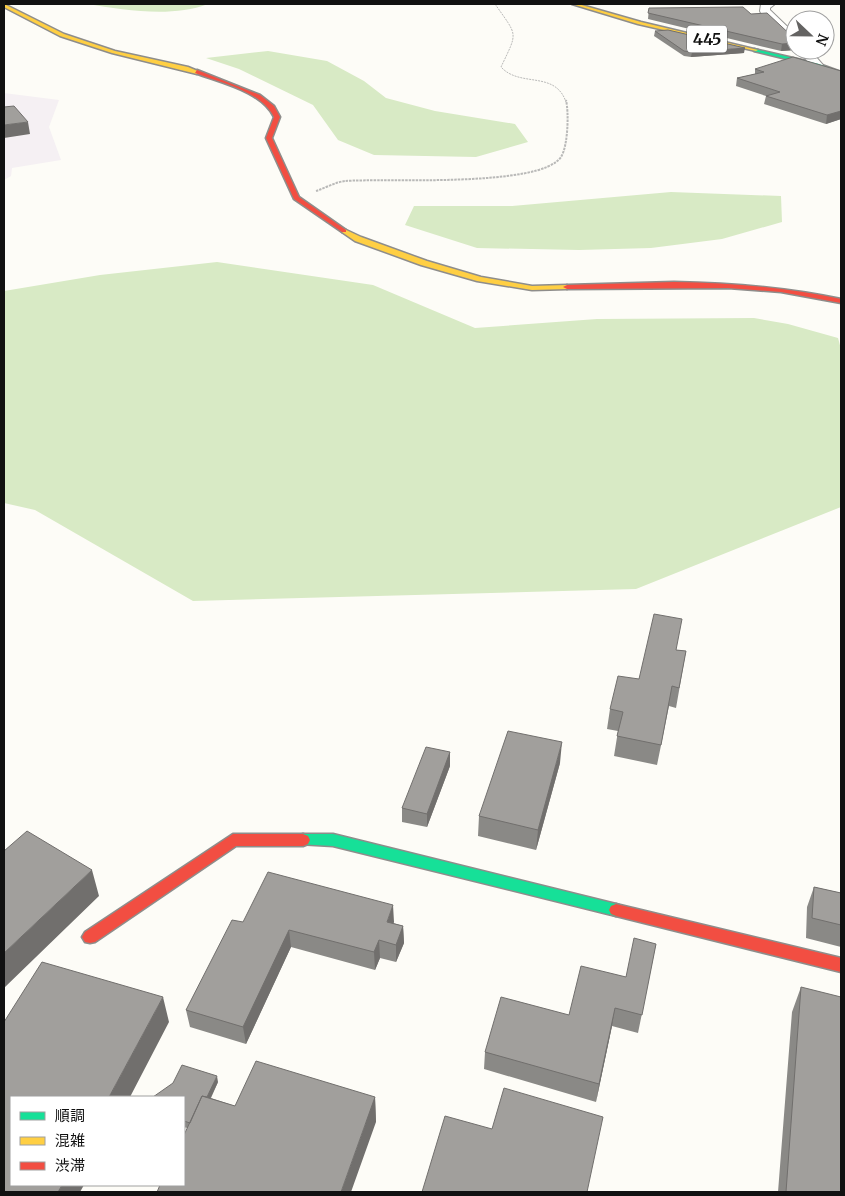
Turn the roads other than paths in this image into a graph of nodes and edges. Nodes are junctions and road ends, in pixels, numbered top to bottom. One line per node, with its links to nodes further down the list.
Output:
1 (574, 4): 6 (main road, 445)
2 (770, 4): 4 (street)
3 (4, 5): 8 (main road)
4 (785, 30)
5 (813, 60): 6 (street)
6 (817, 64): 7 (main road, 445)
7 (841, 74)
8 (841, 301)
9 (90, 936): 10 (main road)
10 (841, 965)

